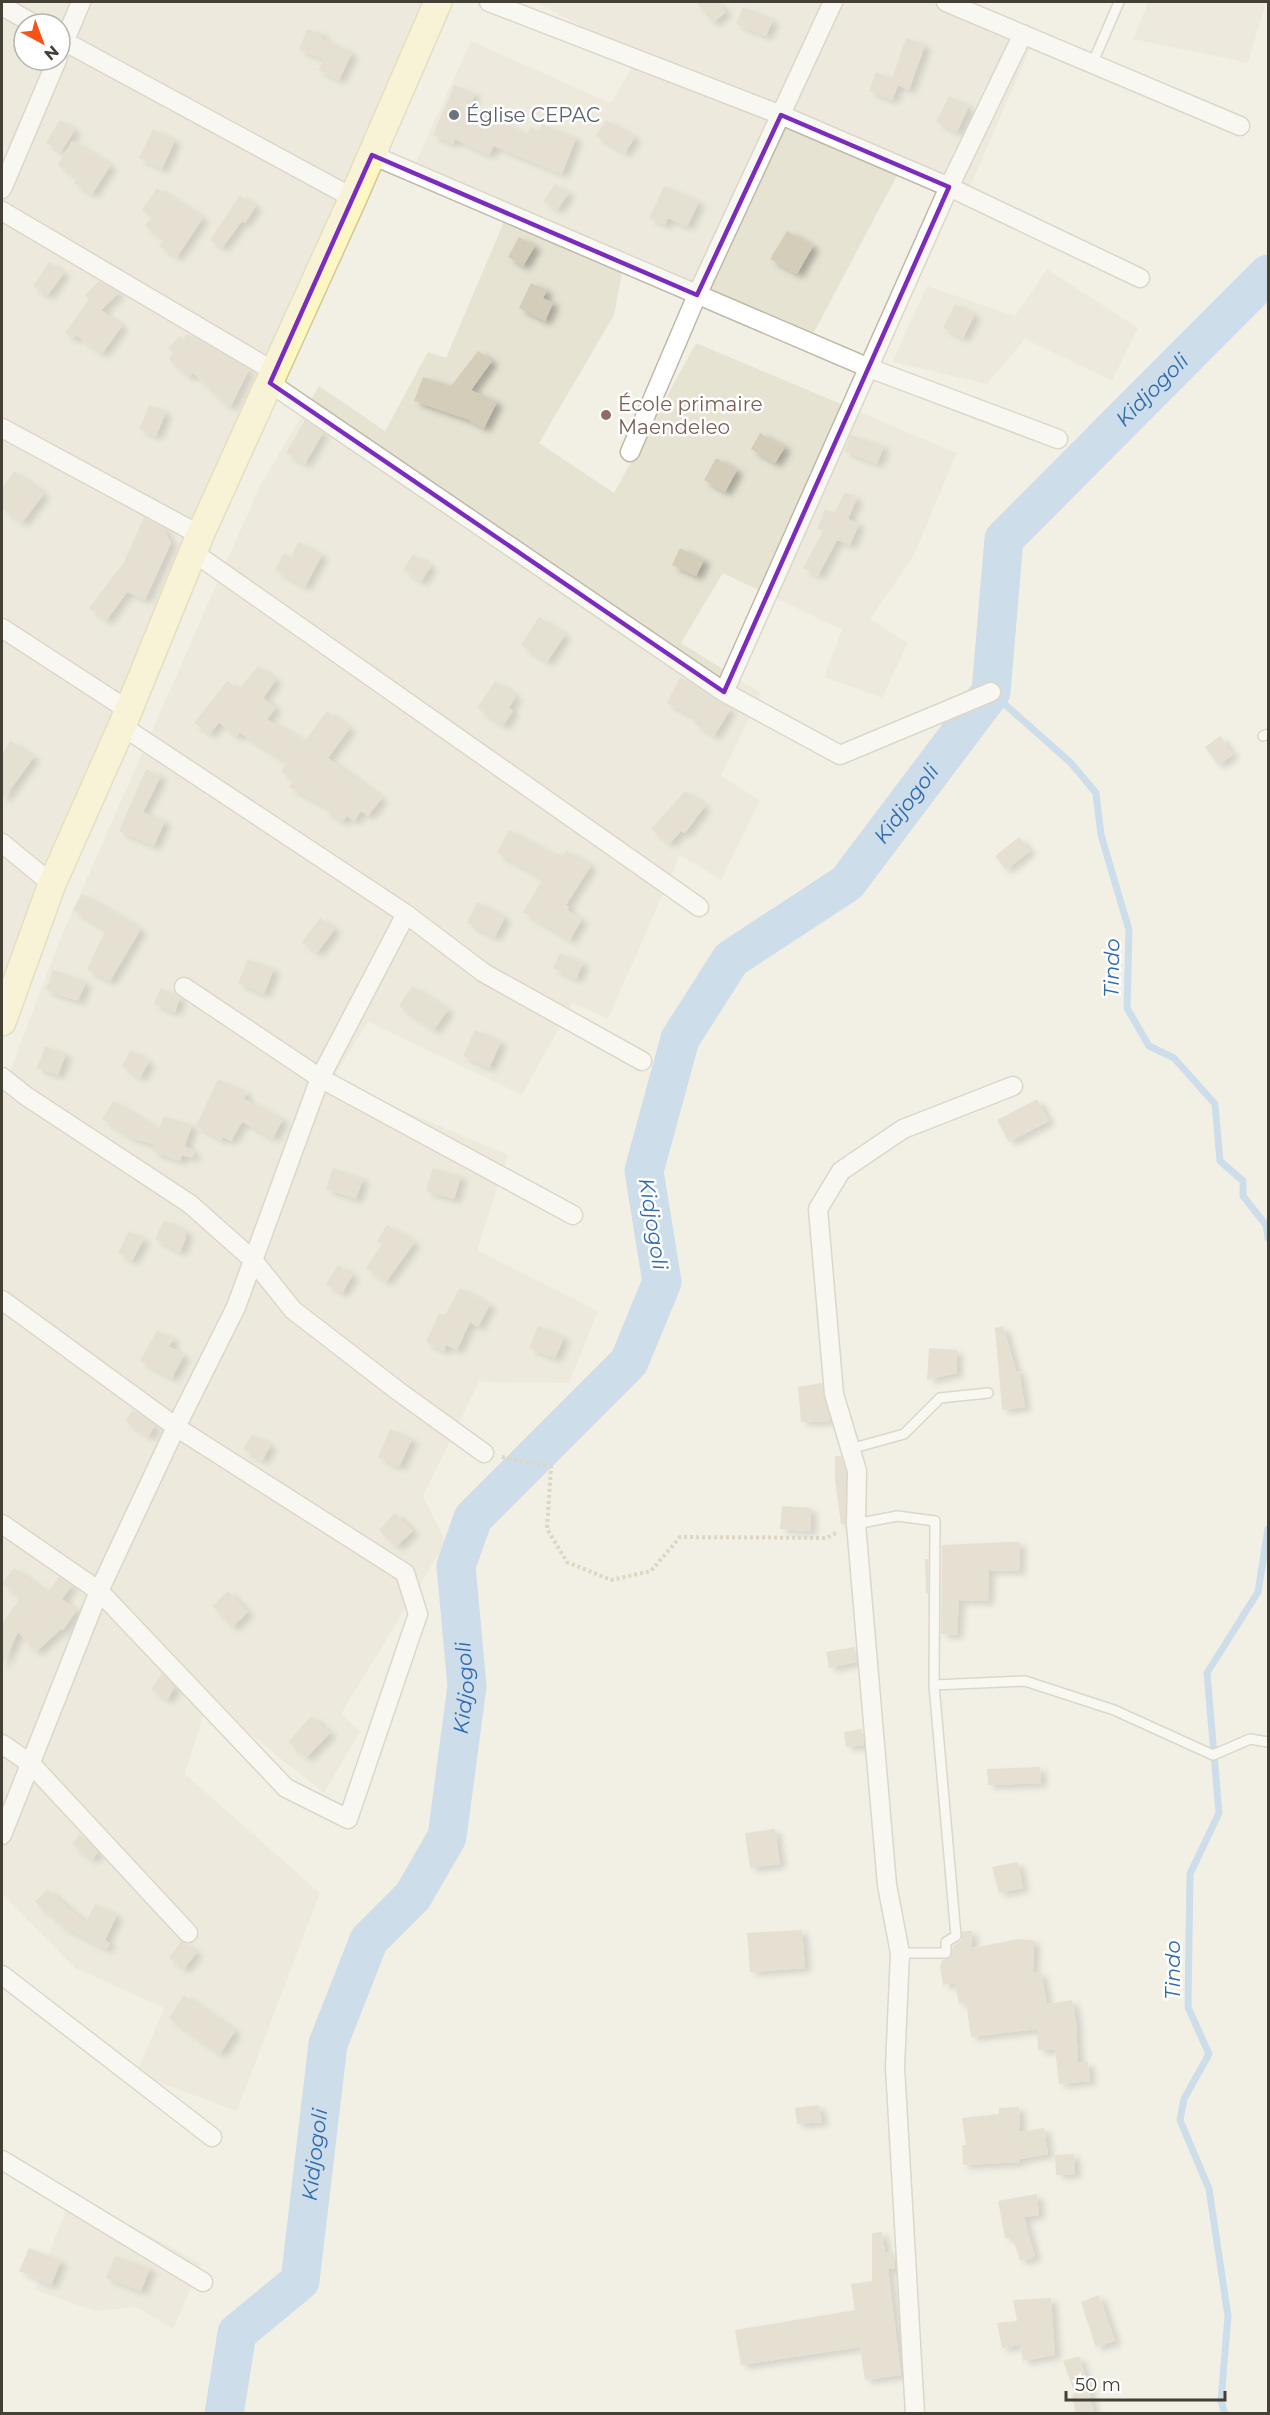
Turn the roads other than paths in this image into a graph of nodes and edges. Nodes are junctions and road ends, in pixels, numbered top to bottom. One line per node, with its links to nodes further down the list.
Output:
1 (81, 2): 7 (street)
2 (438, 2): 14 (street)
3 (489, 2): 12 (street)
4 (833, 2): 12 (street)
5 (946, 2): 8 (street)
6 (1119, 2): 10 (lane)
7 (72, 22)
8 (1023, 34): 10 (street); 15 (street)
9 (72, 49): 17 (street)
10 (1093, 62): 13 (street)
11 (52, 72): 16 (street)
12 (780, 115): 15 (street); 20 (street)
13 (1240, 126)
14 (372, 155): 17 (street); 20 (street)
15 (950, 187): 19 (street); 21 (street)
16 (2, 189)
17 (353, 198): 22 (street)
18 (2, 211): 22 (street)
19 (1140, 278)
20 (697, 295): 21 (street); 25 (street)
21 (868, 368): 24 (street); 28 (street)
22 (272, 378): 26 (street); 28 (street)
23 (2, 428): 26 (street)
24 (1058, 439)
25 (630, 452)
26 (197, 544): 30 (street); 33 (street)
27 (2, 628): 30 (street)
28 (724, 692): 29 (street)
29 (991, 692)
30 (125, 718): 32 (street); 34 (street)
31 (2, 843): 32 (street)
32 (52, 884): 36 (street)
33 (699, 907)
34 (406, 914): 37 (street); 39 (street)
35 (184, 987): 39 (street)
36 (2, 1022)
37 (642, 1061)
38 (2, 1077): 42 (street)
39 (320, 1078): 41 (street); 42 (street)
40 (1013, 1086): 46 (street)
41 (573, 1215)
42 (252, 1259): 45 (street); 47 (street)
43 (2, 1300): 45 (street)
44 (988, 1394): 46 (lane)
45 (176, 1426): 50 (street); 50 (street)
46 (850, 1449): 49 (street)
47 (484, 1453)
48 (2, 1524): 50 (street)
49 (856, 1524): 51 (lane); 57 (street)
50 (99, 1591): 54 (street)
51 (934, 1685): 52 (lane); 57 (lane)
52 (1269, 1742)
53 (2, 1744): 54 (street)
54 (31, 1764): 55 (street); 56 (street)
55 (2, 1835)
56 (188, 1933)
57 (900, 1953): 62 (street)
58 (2, 1975): 59 (street)
59 (212, 2137)
60 (2, 2160): 61 (street)
61 (203, 2282)
62 (915, 2414)

